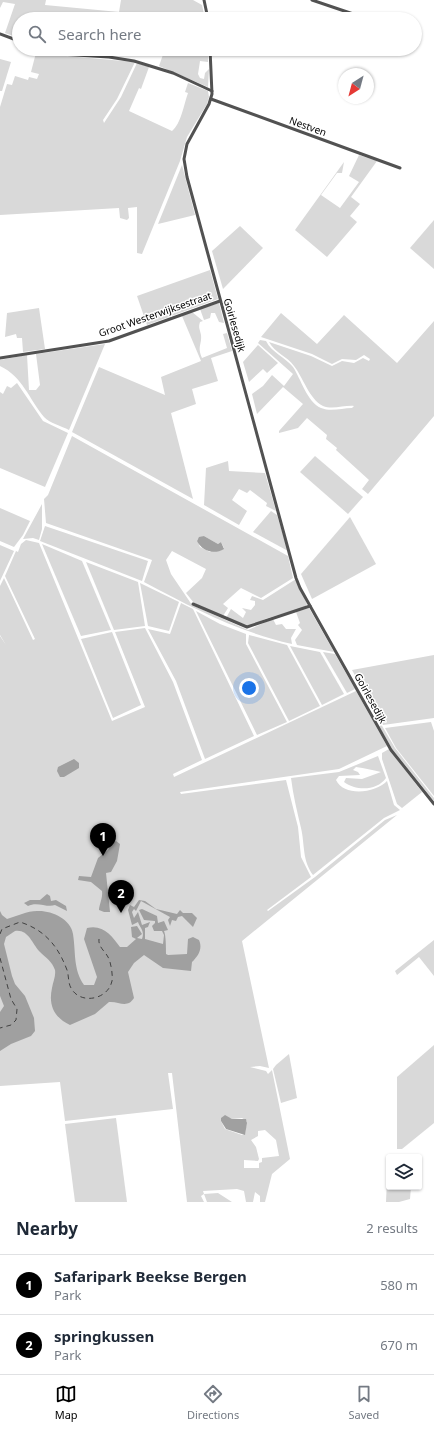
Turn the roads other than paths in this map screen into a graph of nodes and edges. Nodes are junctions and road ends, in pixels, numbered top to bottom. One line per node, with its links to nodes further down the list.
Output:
1 (204, 0): 3 (street)
2 (312, 0): 4 (street)
3 (207, 12)
4 (347, 12)
5 (0, 34): 6 (street)
6 (12, 38)
7 (92, 56): 9 (street)
8 (210, 56): 9 (street, Goirlesedijk)
9 (212, 91): 10 (street, Goirlesedijk)
10 (211, 99): 11 (street, Nestven); 12 (street, Goirlesedijk)
11 (400, 168)
12 (220, 301): 13 (street, Groot Westerwijksestraat); 15 (street, Goirlesedijk)
13 (0, 358)
14 (193, 604): 15 (street)
15 (310, 606): 16 (street, Goirlesedijk)
16 (434, 804)

